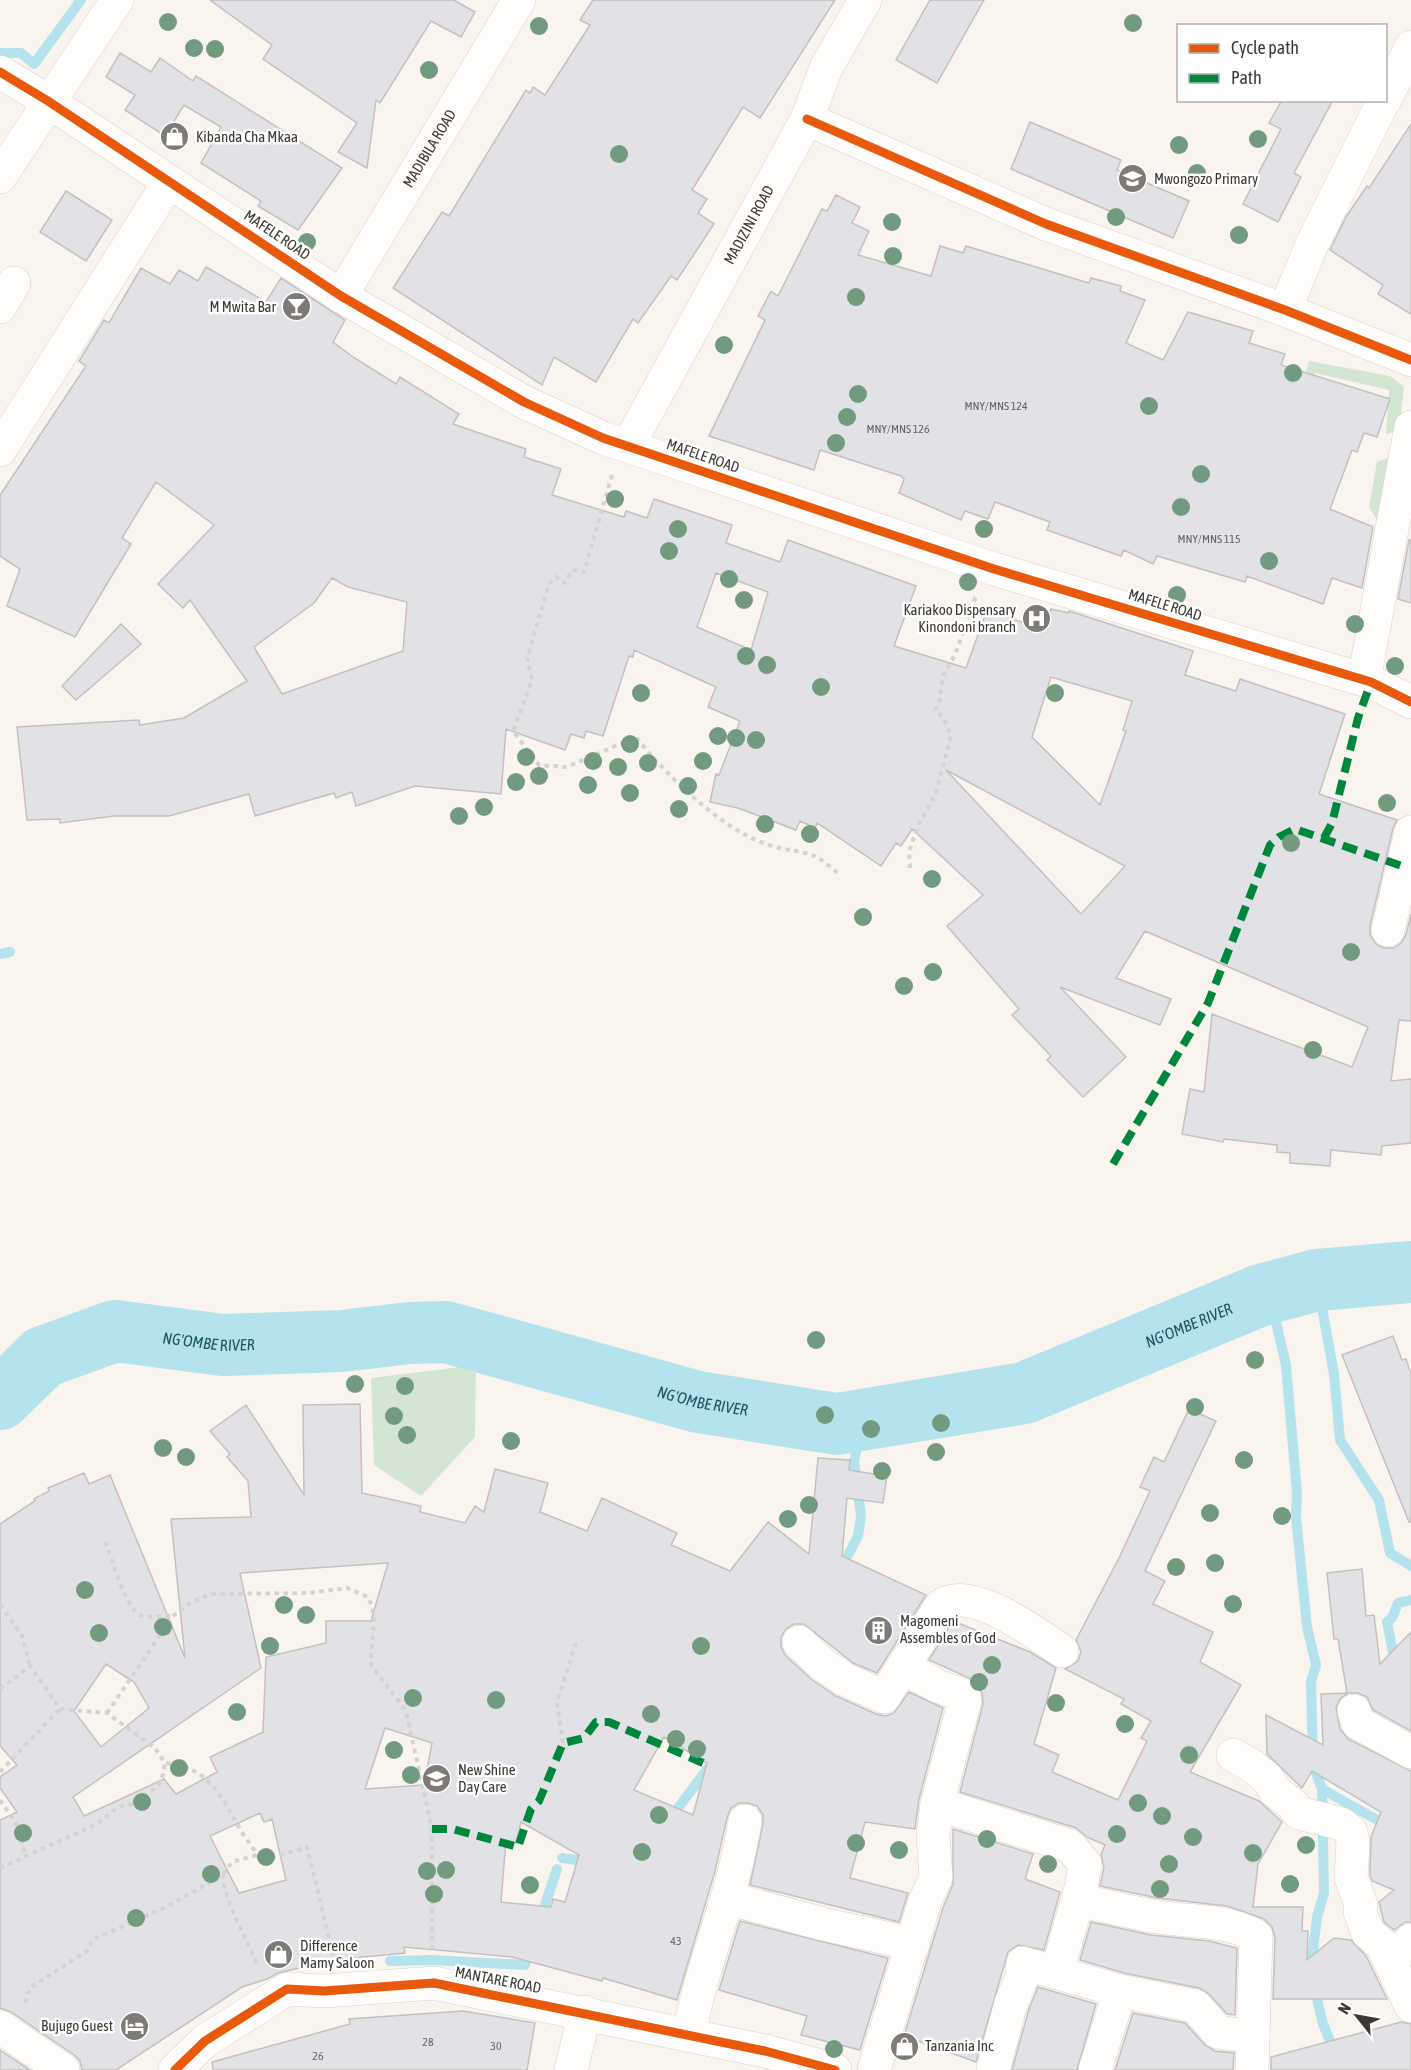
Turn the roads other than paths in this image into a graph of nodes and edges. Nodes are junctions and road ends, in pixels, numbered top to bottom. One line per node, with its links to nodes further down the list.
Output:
1 (117, 0): 7 (street)
2 (519, 0): 12 (street, MADIBILA ROAD)
3 (865, 0): 9 (street, MADIZINI ROAD)
4 (1411, 47): 6 (street)
5 (0, 72): 7 (street, MAFELE ROAD)
6 (1387, 95)
7 (48, 101): 10 (street); 11 (street, MAFELE ROAD)
8 (1383, 102): 13 (street)
9 (807, 119): 13 (street); 16 (street, MADIZINI ROAD)
10 (0, 177)
11 (169, 182): 12 (street, MAFELE ROAD); 17 (street)
12 (341, 296): 16 (street, MAFELE ROAD)
13 (1285, 310): 14 (street)
14 (1411, 360)
15 (1411, 427): 18 (street)
16 (616, 442): 18 (street, MAFELE ROAD)
17 (0, 450)
18 (1364, 680): 19 (street, MAFELE ROAD)
19 (1411, 702)
20 (1411, 832): 21 (street)
21 (1389, 930)
22 (799, 1642): 24 (street)
23 (1062, 1651): 24 (street)
24 (903, 1667): 28 (street)
25 (1354, 1711): 26 (street)
26 (1411, 1752)
27 (1233, 1755): 32 (street)
28 (938, 1804): 31 (street); 33 (street)
29 (745, 1821): 30 (street)
30 (727, 1898): 33 (street); 39 (street)
31 (1078, 1900): 34 (street); 40 (street)
32 (1396, 1943): 36 (street)
33 (914, 1944): 46 (street)
34 (1057, 1972): 35 (street); 47 (street)
35 (1120, 1991): 40 (street); 48 (street)
36 (1411, 2006)
37 (585, 2012): 39 (street, MANTARE ROAD); 43 (street, MANTARE ROAD); 44 (street)
38 (2, 2028): 42 (street)
39 (689, 2035): 41 (street, MANTARE ROAD)
40 (1253, 2037): 49 (street)
41 (763, 2060): 45 (street, MANTARE ROAD)
42 (63, 2070)
43 (175, 2070)
44 (571, 2070)
45 (835, 2070)
46 (874, 2070)
47 (993, 2070)
48 (1095, 2070)
49 (1252, 2070)

